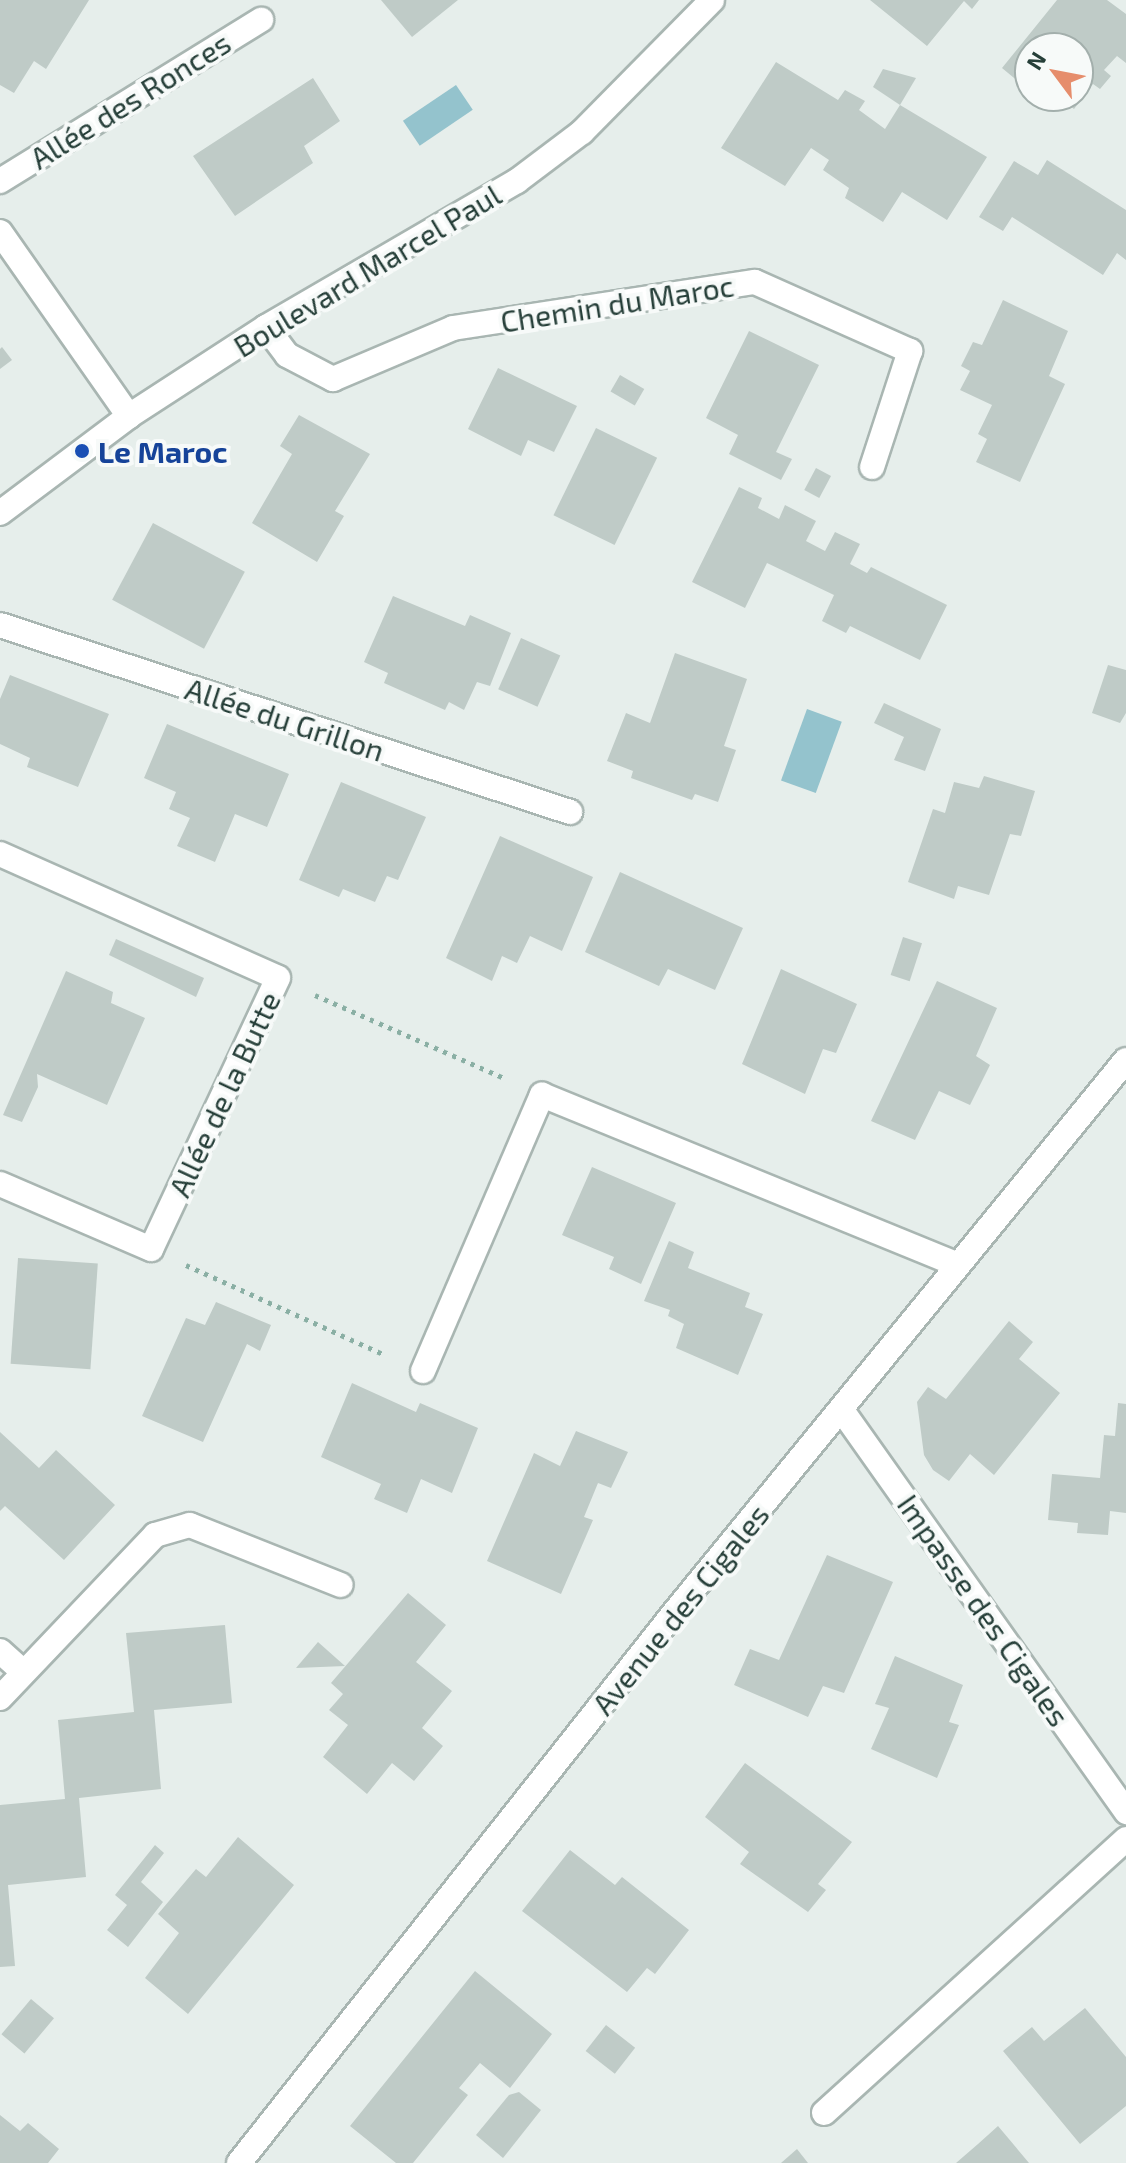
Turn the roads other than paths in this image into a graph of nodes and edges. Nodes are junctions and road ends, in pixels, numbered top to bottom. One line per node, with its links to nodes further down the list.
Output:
1 (712, 0): 5 (street, Boulevard Marcel Paul)
2 (261, 20): 3 (street, Allée des Ronces)
3 (0, 181)
4 (0, 232): 6 (street)
5 (266, 327): 6 (street, Boulevard Marcel Paul); 7 (street, Chemin du Maroc)
6 (129, 416): 8 (street, Boulevard Marcel Paul)
7 (872, 467)
8 (0, 513)
9 (0, 625): 10 (street, Allée du Grillon)
10 (570, 812)
11 (0, 854): 13 (street, Allée de la Butte)
12 (1126, 1060): 14 (street, Avenue des Cigales)
13 (0, 1184)
14 (957, 1264): 15 (street); 16 (street, Avenue des Cigales)
15 (423, 1371)
16 (841, 1409): 21 (street, Impasse des Cigales); 24 (street, Avenue des Cigales)
17 (341, 1585): 19 (street)
18 (0, 1651): 19 (street)
19 (23, 1672): 20 (street)
20 (0, 1698)
21 (1126, 1812)
22 (1126, 1839): 23 (street)
23 (824, 2113)
24 (239, 2163)

